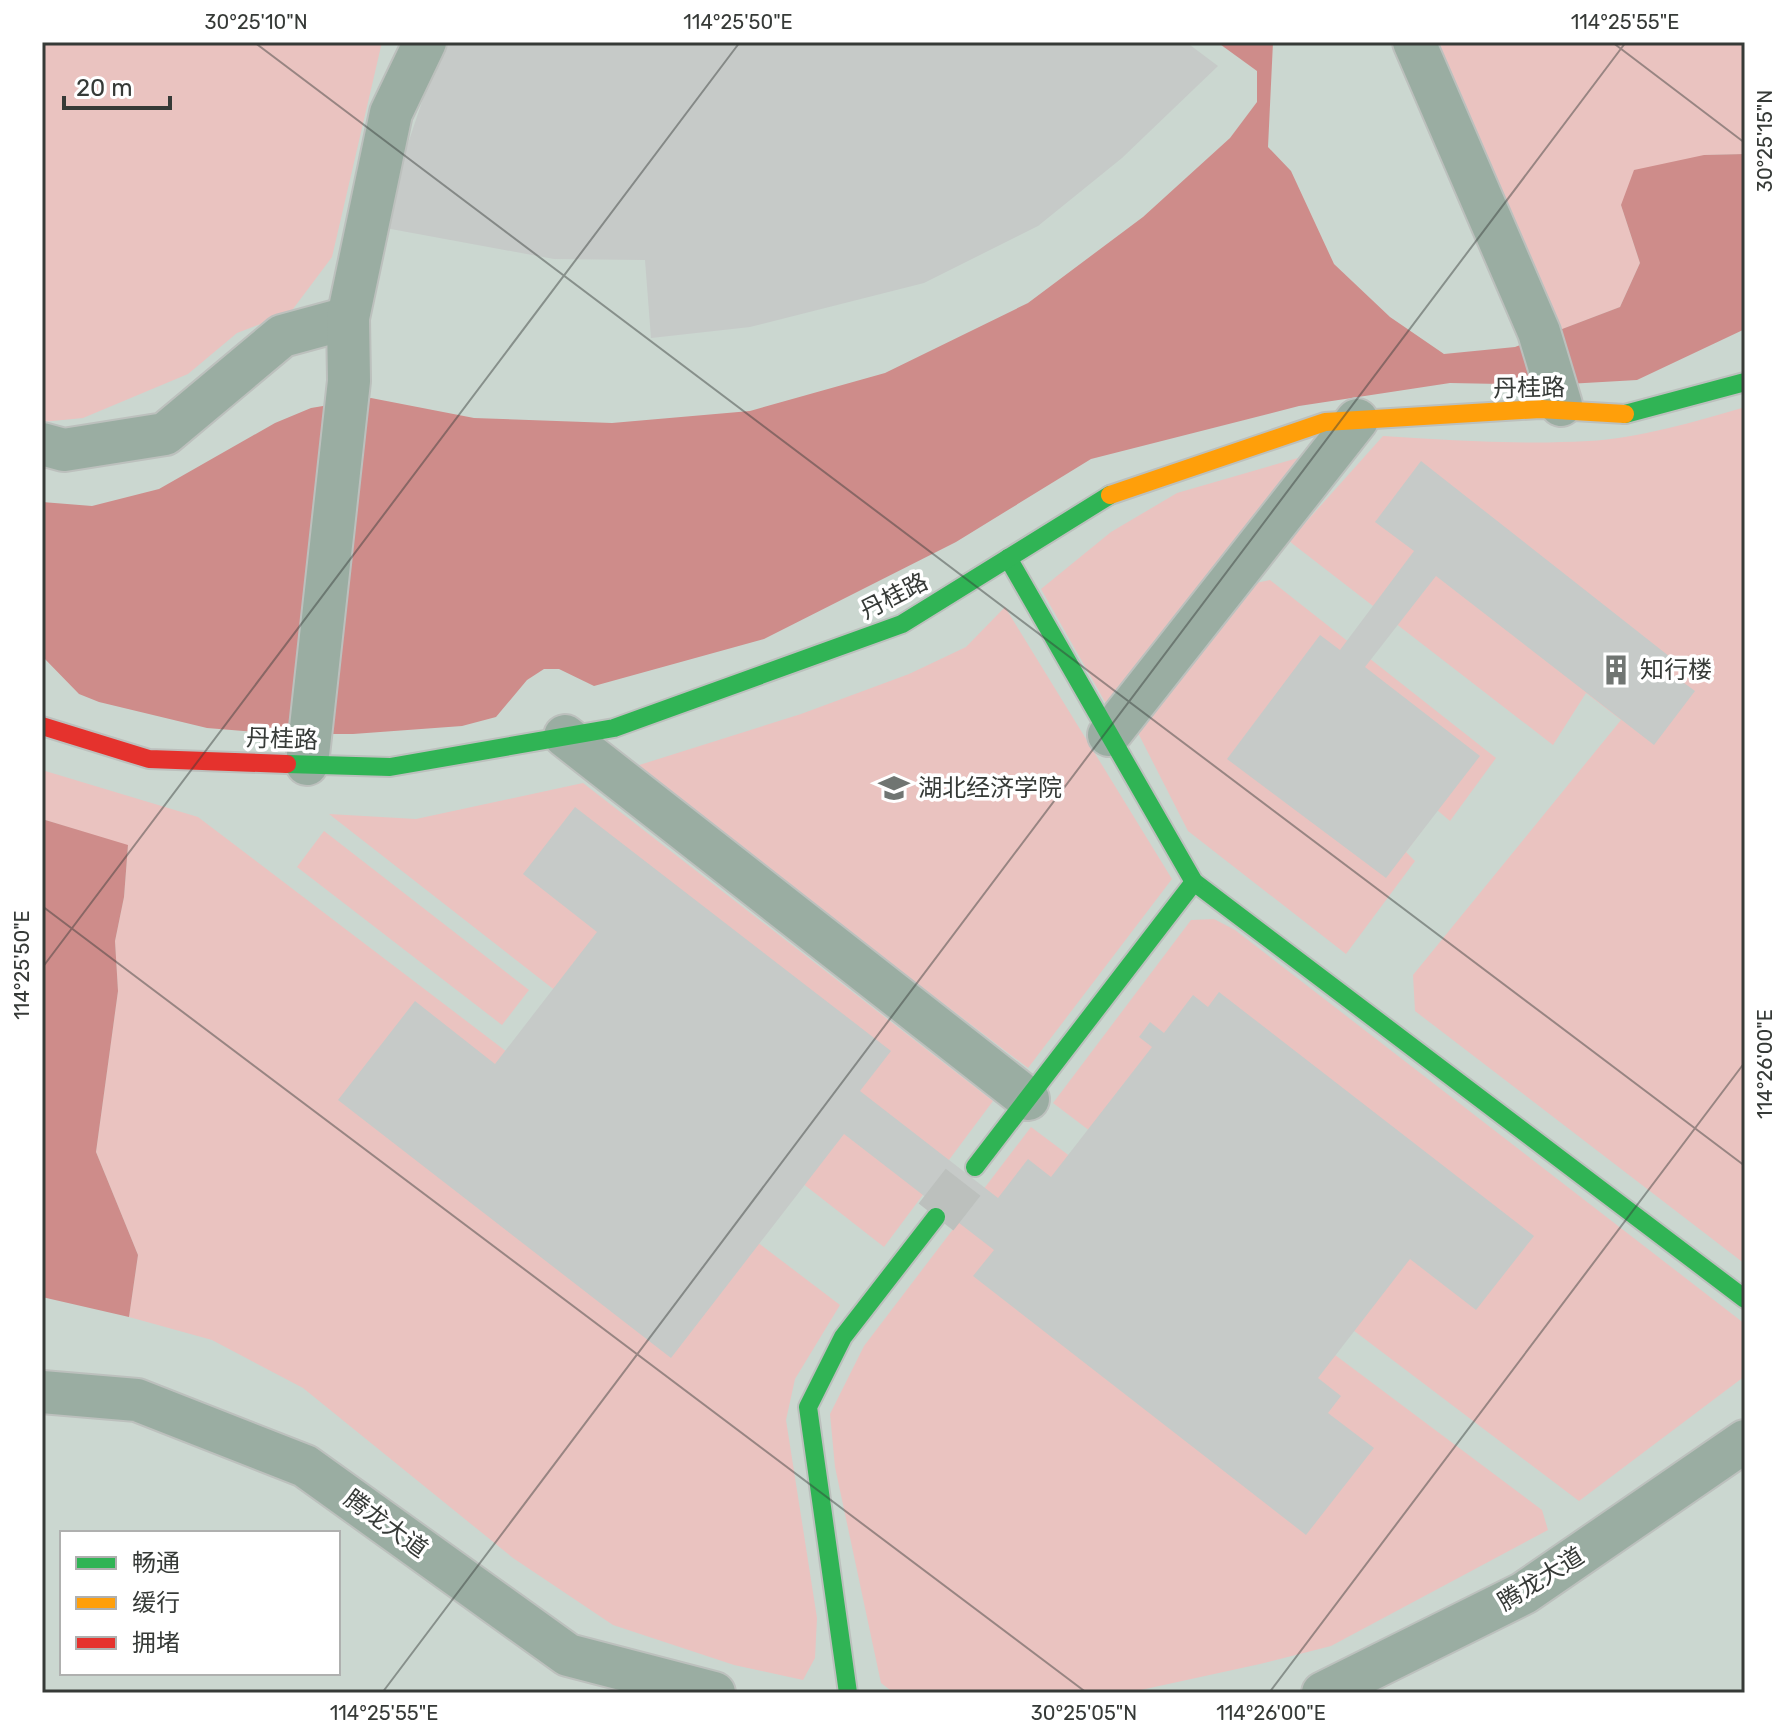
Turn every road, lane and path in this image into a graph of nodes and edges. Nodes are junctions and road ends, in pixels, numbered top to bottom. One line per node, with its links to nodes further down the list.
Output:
1 (425, 42): 3 (street)
2 (1414, 42): 5 (street)
3 (348, 318): 7 (street); 12 (street)
4 (1745, 382): 5 (street, 丹桂路)
5 (1561, 408): 6 (street, 丹桂路)
6 (1357, 420): 8 (street, 丹桂路); 10 (street)
7 (42, 444)
8 (1008, 558): 10 (street); 11 (street, 丹桂路)
9 (42, 726): 12 (street, 丹桂路)
10 (1109, 735): 13 (street)
11 (565, 736): 12 (street, 丹桂路); 14 (street)
12 (308, 752)
13 (1194, 882): 14 (street); 17 (street)
14 (1028, 1099): 15 (street)
15 (975, 1167)
16 (936, 1217): 21 (street)
17 (1745, 1299)
18 (42, 1392): 20 (street, 腾龙大道)
19 (1745, 1441): 22 (street, 腾龙大道)
20 (714, 1693)
21 (848, 1693)
22 (1323, 1693)

